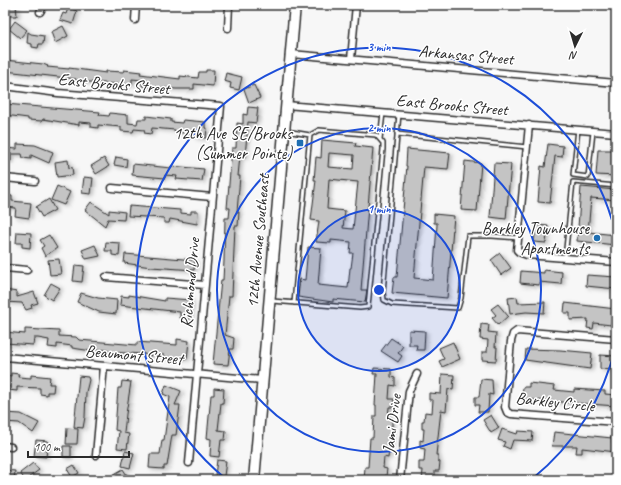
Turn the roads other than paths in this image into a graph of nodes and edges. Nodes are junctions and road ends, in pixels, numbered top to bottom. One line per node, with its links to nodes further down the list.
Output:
1 (44, 5): 6 (street)
2 (136, 5): 7 (street)
3 (229, 5): 8 (street)
4 (295, 5): 9 (main road, 12th Avenue Southeast)
5 (356, 5): 10 (street)
6 (40, 12)
7 (135, 20)
8 (228, 28)
9 (291, 54): 10 (street, Arkansas Street); 13 (main road, 12th Avenue Southeast)
10 (351, 59): 11 (street, Arkansas Street)
11 (616, 83)
12 (5, 86): 14 (street, East Brooks Street)
13 (286, 105): 15 (street, East Brooks Street); 19 (main road, 12th Avenue Southeast)
14 (221, 106): 30 (street, Richmond Drive)
15 (383, 113): 16 (street, East Brooks Street); 24 (lane)
16 (399, 114): 17 (street, East Brooks Street); 22 (lane)
17 (529, 125): 18 (street, East Brooks Street); 25 (street)
18 (578, 129): 20 (street, East Brooks Street); 20 (lane)
19 (283, 131): 23 (lane); 38 (main road, 12th Avenue Southeast)
20 (594, 131): 21 (street, East Brooks Street)
21 (616, 133)
22 (397, 134): 25 (lane); 31 (lane)
23 (310, 135): 24 (lane); 39 (lane)
24 (380, 139): 39 (lane)
25 (527, 146): 31 (street)
26 (5, 178): 27 (street)
27 (35, 181)
28 (616, 186): 32 (lane)
29 (112, 188): 30 (street)
30 (212, 197): 37 (street, Richmond Drive)
31 (518, 238): 32 (street)
32 (565, 258): 33 (street)
33 (616, 262)
34 (5, 268): 35 (street)
35 (27, 270)
36 (106, 277): 37 (street)
37 (205, 285): 44 (street, Richmond Drive)
38 (268, 300): 39 (lane); 45 (main road, 12th Avenue Southeast)
39 (294, 303)
40 (616, 339): 46 (street, Barkley Circle)
41 (5, 357): 42 (street, Beaumont Street)
42 (104, 366): 44 (street, Beaumont Street); 47 (street)
43 (417, 374): 50 (street, Jami Drive)
44 (196, 375): 45 (street, Beaumont Street); 48 (street, Richmond Drive)
45 (262, 380): 49 (main road, 12th Avenue Southeast)
46 (616, 422)
47 (96, 455)
48 (188, 463)
49 (254, 480)
50 (400, 480)

